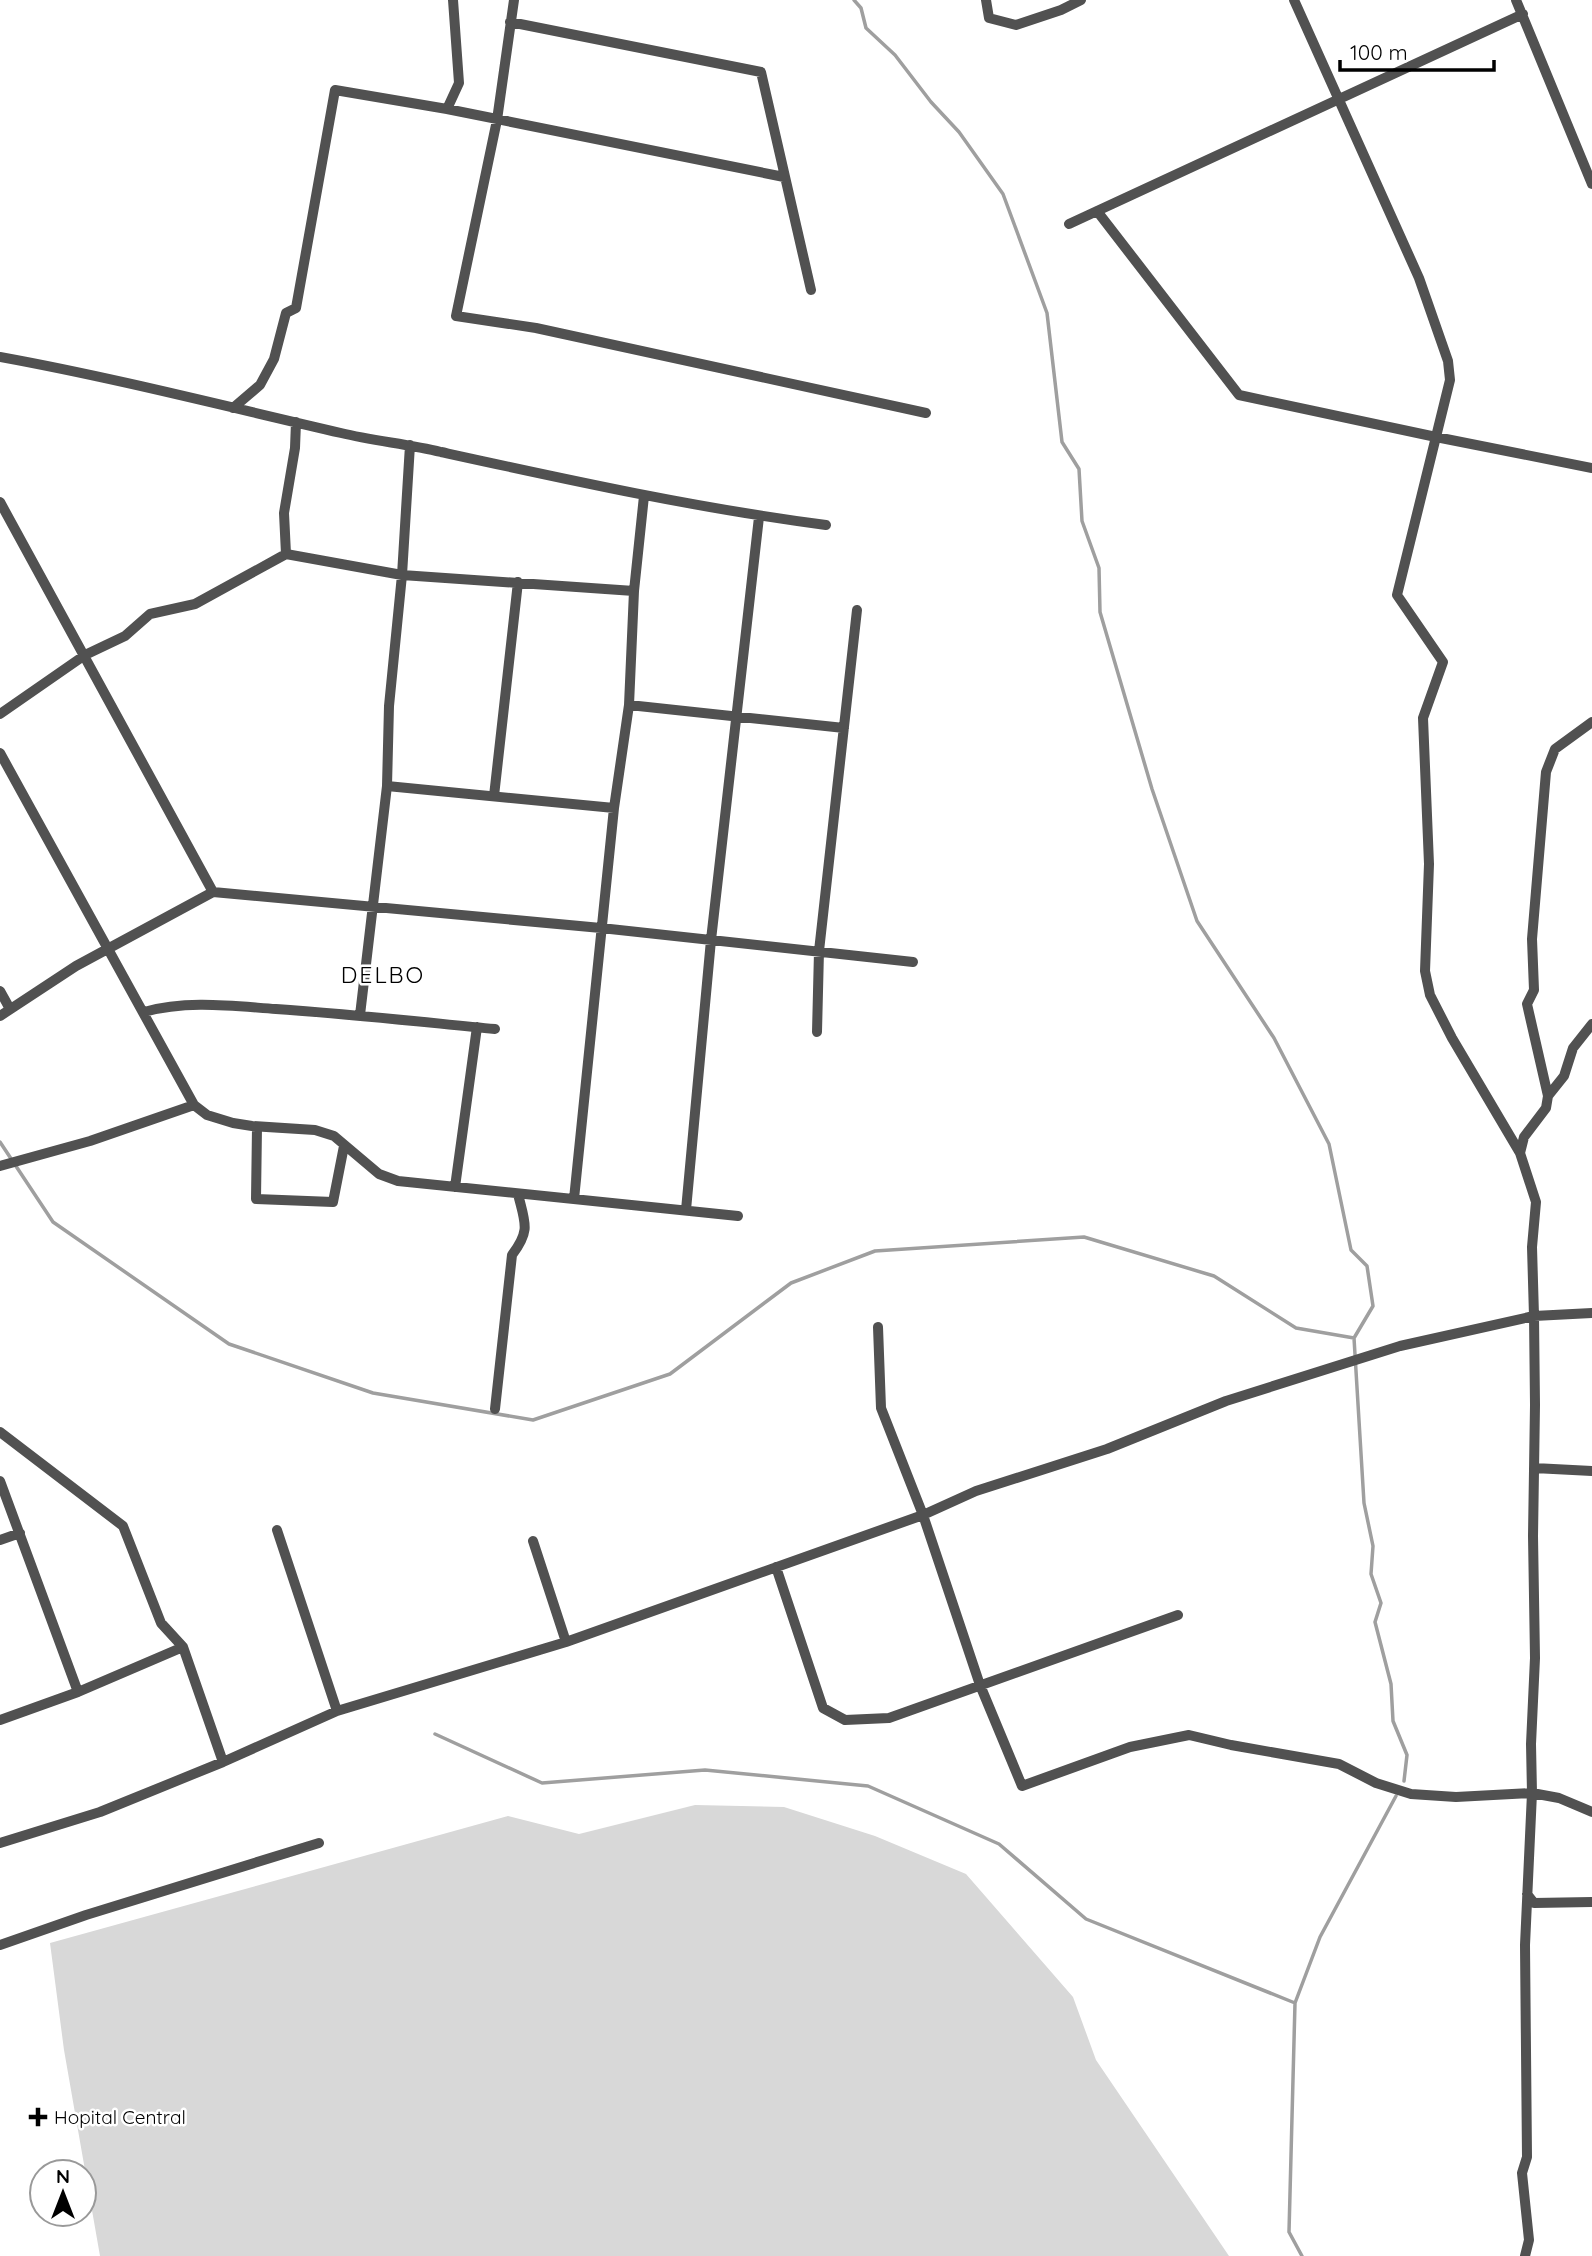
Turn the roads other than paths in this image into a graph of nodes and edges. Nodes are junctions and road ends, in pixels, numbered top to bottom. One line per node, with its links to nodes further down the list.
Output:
1 (453, 0): 10 (street)
2 (514, 0): 8 (street)
3 (986, 0): 4 (street)
4 (1081, 0)
5 (1294, 0): 9 (street)
6 (1516, 0): 7 (street)
7 (1523, 14): 9 (street); 13 (street)
8 (510, 22): 11 (street); 12 (street)
9 (1338, 99): 14 (street); 21 (street)
10 (447, 109): 11 (street); 18 (street)
11 (497, 120): 12 (street); 19 (street)
12 (784, 177): 16 (street)
13 (1592, 184)
14 (1097, 211): 15 (street); 21 (street)
15 (1069, 224)
16 (811, 290)
17 (0, 357): 18 (street)
18 (233, 408): 20 (street)
19 (926, 413)
20 (296, 422): 22 (street); 28 (street)
21 (1436, 438): 23 (street); 63 (street)
22 (410, 445): 24 (street); 29 (street)
23 (1592, 468)
24 (644, 496): 26 (street); 31 (street)
25 (0, 502): 33 (street)
26 (759, 517): 27 (street); 36 (street)
27 (826, 525)
28 (286, 554): 29 (street); 33 (street)
29 (401, 575): 30 (street); 40 (street)
30 (518, 582): 31 (street); 41 (street)
31 (634, 591): 34 (street)
32 (857, 610): 38 (street)
33 (85, 655): 35 (street); 43 (street)
34 (629, 705): 36 (street); 42 (street)
35 (0, 714)
36 (736, 716): 38 (street); 46 (street)
37 (1592, 722): 59 (street)
38 (844, 728): 48 (street)
39 (0, 753): 47 (street)
40 (387, 786): 41 (street); 44 (street)
41 (494, 796): 42 (street)
42 (614, 808): 45 (street)
43 (213, 892): 44 (street); 47 (street)
44 (373, 906): 45 (street); 53 (street)
45 (601, 928): 46 (street); 67 (street)
46 (711, 940): 48 (street); 68 (street)
47 (107, 950): 51 (street); 52 (street)
48 (819, 951): 49 (street); 58 (street)
49 (913, 962)
50 (0, 991): 51 (street)
51 (10, 1009): 54 (street)
52 (144, 1012): 53 (street); 60 (street)
53 (360, 1015): 56 (street)
54 (0, 1016)
55 (1592, 1024): 59 (street)
56 (477, 1027): 57 (street); 65 (street)
57 (495, 1029)
58 (817, 1032)
59 (1548, 1096): 63 (street)
60 (194, 1105): 61 (street); 64 (street)
61 (257, 1127): 62 (street); 62 (street)
62 (344, 1146): 65 (street)
63 (1520, 1153): 71 (street)
64 (0, 1166)
65 (454, 1187): 66 (street)
66 (518, 1194): 67 (street); 73 (street)
67 (574, 1199): 68 (street)
68 (686, 1210): 69 (street)
69 (738, 1216)
70 (1592, 1313): 71 (street)
71 (1534, 1316): 75 (street); 78 (street)
72 (878, 1327): 78 (street)
73 (495, 1409)
74 (0, 1432): 86 (street)
75 (1534, 1468): 76 (street); 92 (street)
76 (1592, 1471)
77 (0, 1481): 80 (street)
78 (923, 1514): 83 (street); 87 (street)
79 (277, 1530): 89 (street)
80 (20, 1533): 81 (street); 88 (street)
81 (0, 1540)
82 (533, 1541): 85 (street)
83 (776, 1567): 85 (street); 87 (street)
84 (1178, 1615): 87 (street)
85 (566, 1642): 89 (street)
86 (183, 1647): 88 (street); 91 (street)
87 (980, 1685): 92 (street)
88 (78, 1692): 90 (street)
89 (337, 1711): 91 (street)
90 (0, 1720)
91 (223, 1762): 94 (street)
92 (1532, 1793): 93 (street); 96 (street)
93 (1592, 1812)
94 (0, 1843)
95 (319, 1843): 98 (street)
96 (1527, 1894): 97 (street); 99 (street)
97 (1592, 1902)
98 (0, 1945)
99 (1525, 2256)

